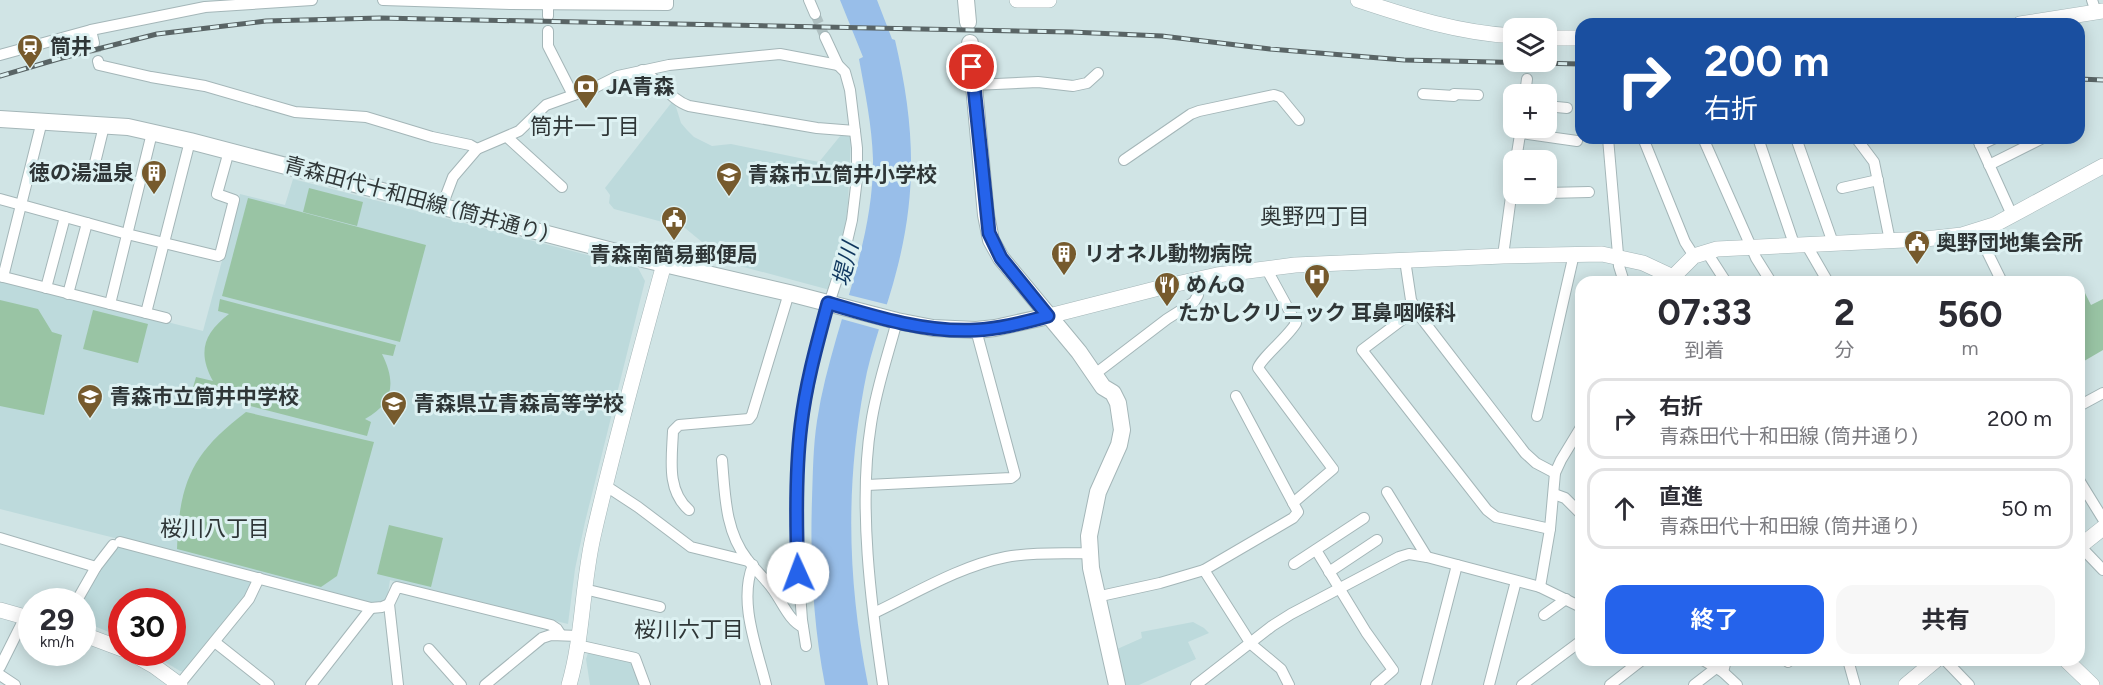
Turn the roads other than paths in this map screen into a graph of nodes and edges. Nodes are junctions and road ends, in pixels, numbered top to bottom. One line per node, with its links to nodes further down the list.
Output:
1 (282, 0): 2 (street); 12 (street)
2 (312, 0)
3 (383, 0): 10 (street)
4 (668, 0): 13 (street)
5 (809, 0): 15 (street)
6 (966, 0): 18 (main road)
7 (1017, 0): 8 (street)
8 (1049, 0)
9 (1358, 0): 21 (street)
10 (430, 1): 11 (street)
11 (509, 2): 13 (street)
12 (203, 3): 19 (street)
13 (548, 3): 16 (street)
14 (2097, 8): 17 (street)
15 (815, 14)
16 (549, 16)
17 (2049, 18)
18 (968, 22)
19 (91, 30): 25 (street); 27 (street)
20 (548, 31): 36 (street)
21 (1503, 35)
22 (825, 37): 29 (street)
23 (1557, 38): 24 (street)
24 (1575, 38)
25 (94, 43)
26 (970, 43): 34 (main road)
27 (0, 55)
28 (98, 61): 58 (street)
29 (838, 65): 30 (street); 44 (street)
30 (642, 70): 36 (street); 44 (street)
31 (1098, 73): 34 (street)
32 (1527, 79): 33 (street)
33 (1526, 84)
34 (974, 85): 106 (main road)
35 (1423, 94): 37 (street)
36 (573, 95): 46 (street)
37 (1478, 95)
38 (1557, 107): 39 (street)
39 (1567, 108)
40 (0, 119): 42 (main road, 青森田代十和田線 (筒井通り))
41 (1299, 120): 60 (street)
42 (42, 121): 43 (main road, 青森田代十和田線 (筒井通り)); 71 (street)
43 (104, 126): 45 (main road, 青森田代十和田線 (筒井通り)); 63 (street)
44 (855, 131): 103 (street)
45 (152, 133): 48 (main road, 青森田代十和田線 (筒井通り)); 77 (street)
46 (507, 137): 58 (street); 65 (street)
47 (1557, 137): 49 (street)
48 (190, 141): 59 (main road, 青森田代十和田線 (筒井通り)); 80 (street)
49 (1575, 141)
50 (1609, 144): 86 (street)
51 (1645, 144): 83 (street)
52 (1706, 144): 82 (street)
53 (1760, 144): 81 (street)
54 (1798, 144): 79 (street)
55 (1861, 144): 64 (street)
56 (1980, 144): 61 (street)
57 (2031, 144): 61 (street)
58 (477, 149): 72 (street)
59 (229, 151): 72 (main road, 青森田代十和田線 (筒井通り)); 80 (street)
60 (1124, 160)
61 (1989, 165): 73 (street)
62 (2103, 166): 73 (street)
63 (92, 175)
64 (1878, 180): 66 (street); 78 (street)
65 (562, 187)
66 (1842, 188)
67 (1589, 192): 68 (street)
68 (1557, 193)
69 (0, 199): 71 (street)
70 (1510, 204): 85 (street)
71 (22, 205): 74 (street); 97 (street)
72 (442, 206): 88 (main road, 青森田代十和田線 (筒井通り))
73 (2012, 215): 76 (street)
74 (65, 217): 75 (street); 99 (street)
75 (87, 223): 77 (street); 101 (street)
76 (1977, 231): 78 (street); 96 (street)
77 (127, 234): 80 (street); 102 (street)
78 (1890, 241): 79 (street)
79 (1833, 243): 81 (street)
80 (164, 244): 105 (street)
81 (1800, 244): 82 (street); 95 (street)
82 (1750, 246): 83 (street); 94 (street)
83 (1700, 253): 92 (street); 93 (street)
84 (1574, 254): 85 (street); 86 (street); 114 (street)
85 (1503, 256): 87 (street)
86 (1618, 256): 90 (street); 91 (street)
87 (1405, 260): 89 (street); 104 (street)
88 (664, 264): 100 (main road, 青森田代十和田線 (筒井通り)); 119 (street)
89 (1266, 268): 98 (street); 123 (street)
90 (1621, 276)
91 (1669, 276)
92 (1680, 276)
93 (1721, 276)
94 (1768, 276)
95 (1824, 276)
96 (1999, 276)
97 (2, 277): 99 (street)
98 (1196, 280): 106 (street); 110 (street)
99 (46, 288): 101 (street)
100 (789, 293): 103 (main road, 青森田代十和田線 (筒井通り)); 125 (street)
101 (68, 294): 102 (street)
102 (110, 304): 105 (street)
103 (830, 304): 108 (main road, 青森田代十和田線 (筒井通り)); 160 (street)
104 (1415, 310): 117 (street); 129 (street)
105 (146, 313): 107 (street)
106 (1048, 316): 109 (main road, 青森田代十和田線 (筒井通り)); 110 (main road)
107 (166, 318)
108 (895, 321): 109 (main road, 青森田代十和田線 (筒井通り)); 118 (street)
109 (976, 330): 118 (street)
110 (1095, 374): 135 (main road)
111 (2103, 393): 113 (street)
112 (1236, 396): 123 (street)
113 (2085, 403)
114 (1537, 416)
115 (1575, 438): 117 (street)
116 (722, 460): 137 (street)
117 (1555, 473): 122 (street)
118 (867, 485): 157 (street)
119 (606, 486): 137 (street); 148 (street)
120 (2085, 490): 127 (street)
121 (1387, 492): 136 (street)
122 (1554, 494): 124 (street); 129 (street)
123 (1293, 503): 141 (street)
124 (1575, 508)
125 (689, 510)
126 (1364, 518): 133 (street)
127 (2103, 519)
128 (2103, 528): 132 (street)
129 (1550, 529): 146 (street)
130 (0, 538): 140 (street)
131 (1377, 540): 143 (street)
132 (2085, 542)
133 (1316, 550): 138 (street); 143 (street)
134 (2085, 551): 142 (street)
135 (1089, 553): 150 (main road); 157 (street)
136 (1427, 557): 139 (street); 149 (street)
137 (750, 563): 160 (street); 188 (street)
138 (1294, 564)
139 (1457, 565): 145 (street); 194 (street)
140 (96, 567): 144 (street); 147 (street)
141 (1204, 570): 150 (street); 165 (street)
142 (2103, 570)
143 (1329, 572): 149 (street)
144 (259, 578): 155 (street); 164 (street)
145 (1516, 581): 146 (street); 195 (street)
146 (1540, 587): 151 (street)
147 (84, 588)
148 (584, 589): 154 (street); 163 (street)
149 (1340, 590): 165 (street); 193 (street)
150 (1096, 597): 190 (main road)
151 (1566, 599): 153 (street); 159 (street)
152 (389, 604): 155 (street); 161 (street); 183 (street)
153 (1575, 604)
154 (660, 607)
155 (371, 608): 182 (street)
156 (0, 610): 158 (street)
157 (874, 613): 189 (street)
158 (18, 615)
159 (1544, 615)
160 (803, 627): 167 (street)
161 (561, 635): 163 (street); 185 (street)
162 (18, 636): 177 (street)
163 (578, 640): 186 (street); 187 (street)
164 (216, 643): 180 (street); 181 (street)
165 (1251, 644): 191 (street); 192 (street)
166 (1575, 645): 196 (street)
167 (806, 646)
168 (429, 649): 184 (street)
169 (154, 666): 180 (street)
170 (1634, 666): 197 (street)
171 (1721, 666): 198 (street)
172 (1723, 666): 199 (street)
173 (1850, 666): 200 (street)
174 (1929, 666): 201 (street)
175 (1951, 666): 202 (street)
176 (2072, 666): 203 (street)
177 (0, 667)
178 (0, 675): 179 (street)
179 (15, 685)
180 (180, 685)
181 (269, 685)
182 (311, 685)
183 (398, 685)
184 (461, 685)
185 (485, 685)
186 (569, 685)
187 (645, 685)
188 (765, 685)
189 (884, 685)
190 (1117, 685)
191 (1196, 685)
192 (1289, 685)
193 (1376, 685)
194 (1426, 685)
195 (1489, 685)
196 (1522, 685)
197 (1610, 685)
198 (1694, 685)
199 (1737, 685)
200 (1855, 685)
201 (1905, 685)
202 (1969, 685)
203 (2092, 685)

